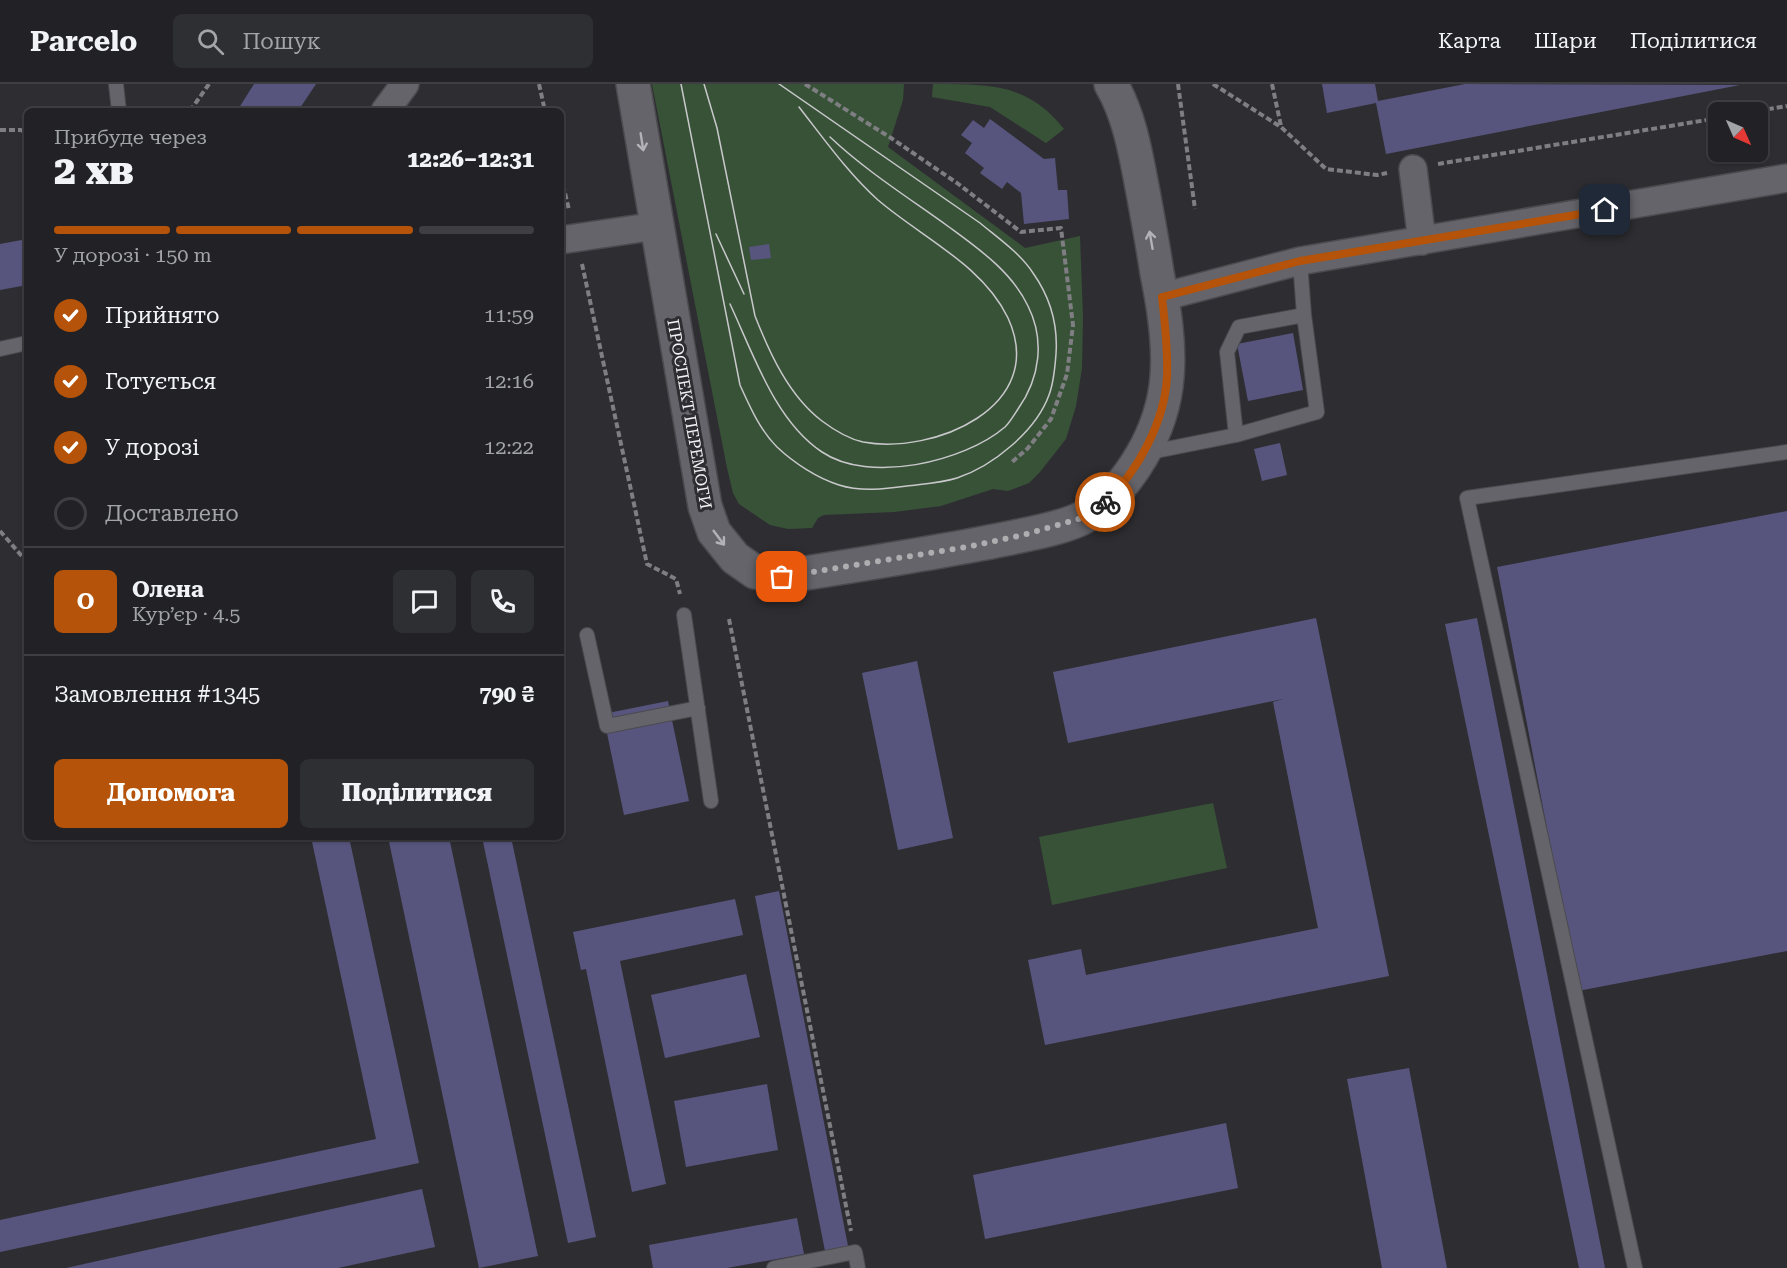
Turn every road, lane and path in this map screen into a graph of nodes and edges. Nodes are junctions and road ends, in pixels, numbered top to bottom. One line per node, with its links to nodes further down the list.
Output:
1 (116, 84): 12 (lane)
2 (209, 84): 13 (path)
3 (405, 84): 14 (street)
4 (539, 84): 15 (path)
5 (633, 84): 25 (main road, ПРОСПЕКТ ПЕРЕМОГИ, one-way to 25)
6 (805, 84): 36 (path)
7 (1111, 84): 29 (main road, ПРОСПЕКТ ПЕРЕМОГИ, one-way to 7)
8 (1178, 84): 24 (path)
9 (1213, 84): 18 (path)
10 (1272, 84): 18 (path)
11 (1787, 106): 16 (path)
12 (119, 108)
13 (192, 108)
14 (387, 108)
15 (544, 108)
16 (1768, 109)
17 (1708, 120): 21 (path)
18 (1281, 127): 21 (path)
19 (0, 130): 20 (path)
20 (24, 132)
21 (1413, 169): 27 (street)
22 (1787, 178): 27 (street)
23 (564, 203): 26 (path)
24 (1196, 209)
25 (656, 226): 26 (street); 35 (main road, ПРОСПЕКТ ПЕРЕМОГИ, one-way to 35)
26 (568, 239): 39 (path)
27 (1422, 241): 28 (street)
28 (1300, 261): 29 (street); 30 (lane)
29 (1162, 297): 35 (main road, ПРОСПЕКТ ПЕРЕМОГИ)
30 (1304, 315): 33 (lane); 33 (lane)
31 (24, 344): 32 (lane)
32 (0, 349)
33 (1236, 435): 35 (lane)
34 (1787, 452): 47 (lane)
35 (1144, 453)
36 (1011, 463)
37 (0, 531): 38 (path)
38 (24, 559)
39 (684, 615): 42 (lane)
40 (729, 618): 44 (path)
41 (587, 634): 42 (lane)
42 (698, 708): 43 (lane)
43 (711, 801)
44 (855, 1252): 45 (lane); 46 (lane)
45 (774, 1268)
46 (858, 1268)
47 (1635, 1268)

